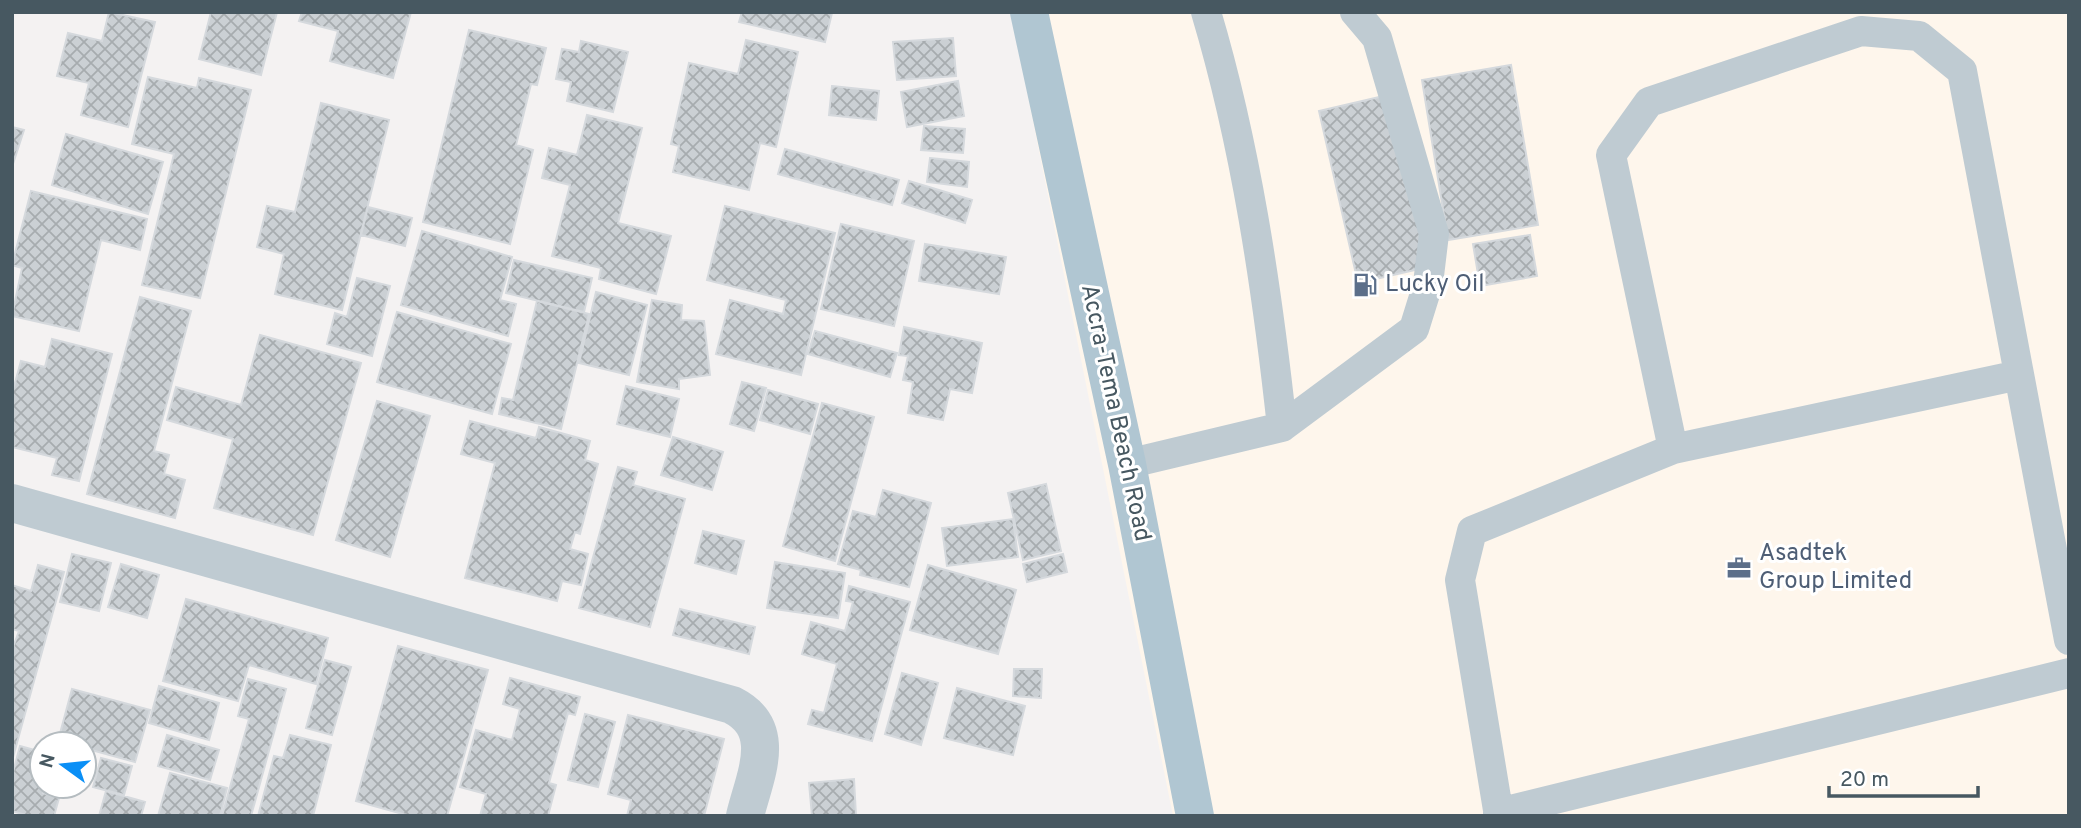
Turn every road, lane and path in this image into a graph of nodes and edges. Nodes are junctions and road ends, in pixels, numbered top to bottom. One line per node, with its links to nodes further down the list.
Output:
1 (1029, 12): 7 (main road, Accra-Tema Beach Road)
2 (1206, 12): 5 (lane)
3 (1355, 12): 5 (lane)
4 (2019, 375): 6 (lane); 6 (lane); 9 (lane)
5 (1282, 427): 7 (lane)
6 (1674, 449): 11 (lane)
7 (1127, 464): 13 (main road, Accra-Tema Beach Road)
8 (12, 502): 12 (street)
9 (2069, 640)
10 (2069, 673): 11 (lane)
11 (1498, 814)
12 (745, 816)
13 (1195, 816)

